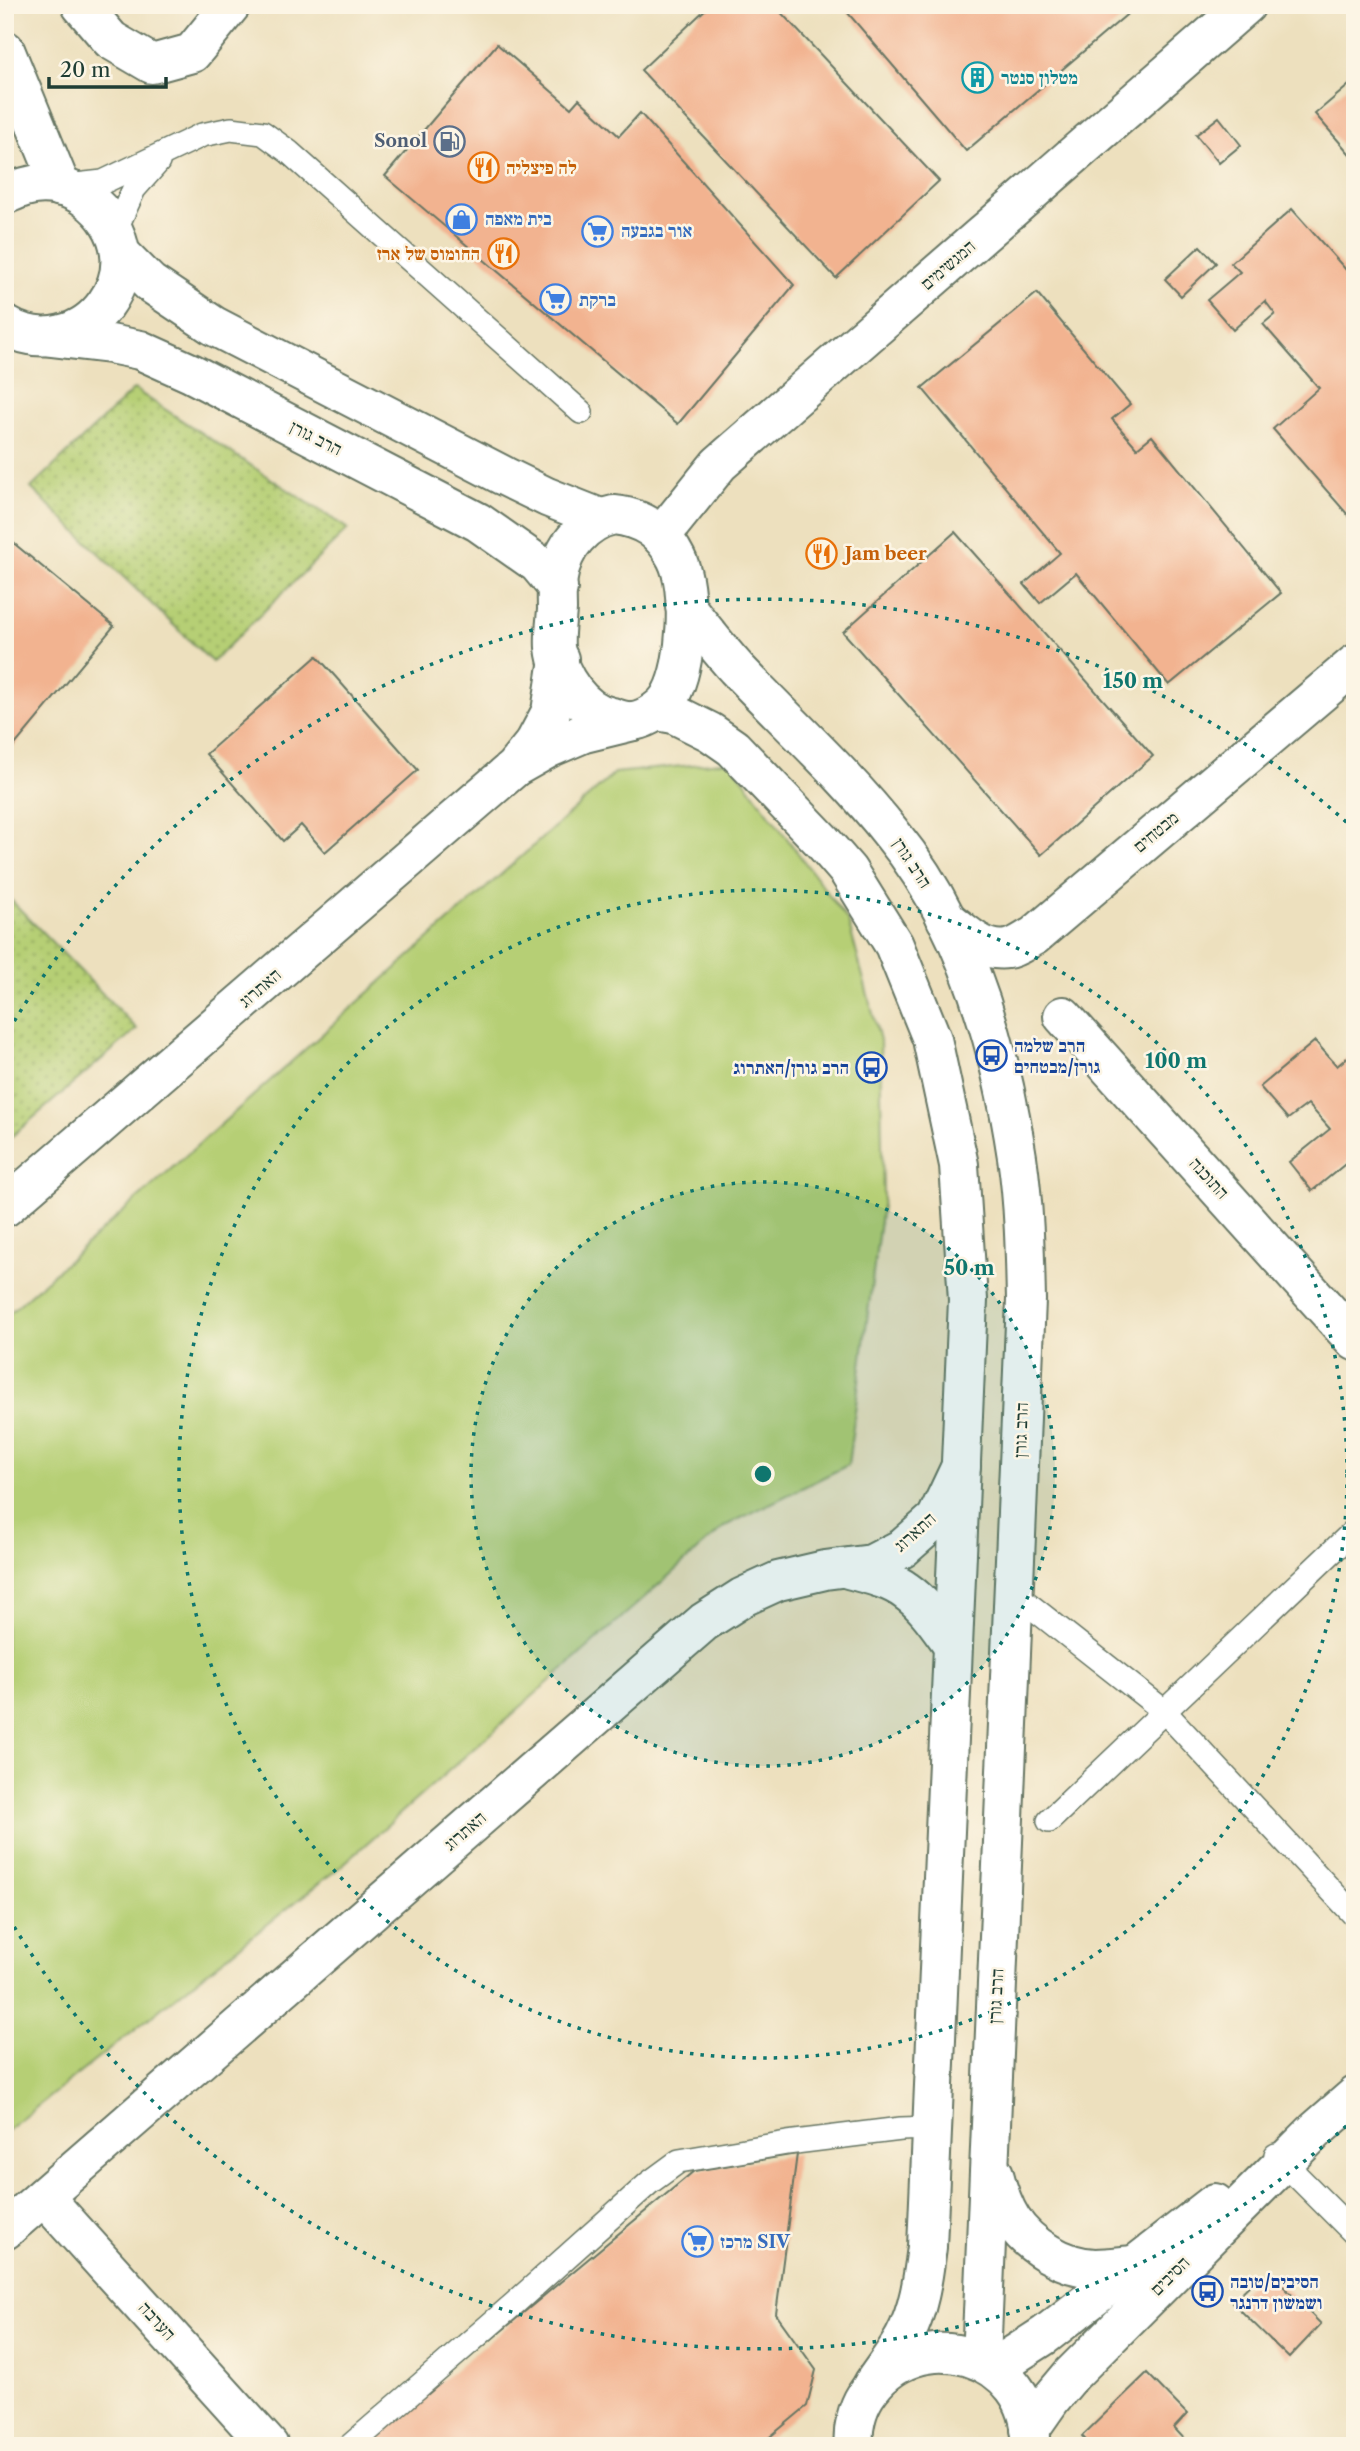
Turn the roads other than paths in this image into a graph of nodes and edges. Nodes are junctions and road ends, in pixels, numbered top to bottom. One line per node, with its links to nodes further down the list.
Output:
1 (81, 5): 2 (street)
2 (231, 5)
3 (1246, 5): 13 (street, המגשימים)
4 (5, 50): 6 (street)
5 (167, 153): 6 (lane); 8 (lane); 11 (lane)
6 (61, 187): 7 (street); 8 (street)
7 (5, 195)
8 (117, 243): 9 (street); 12 (street)
9 (31, 333): 10 (street); 14 (street, הרב גורן)
10 (5, 356)
11 (581, 412)
12 (600, 518): 13 (street); 14 (street)
13 (661, 536): 15 (street)
14 (558, 588): 16 (street)
15 (685, 606): 18 (street); 20 (street, הרב גורן)
16 (559, 659): 18 (street); 19 (street, האתרוג)
17 (1355, 664): 20 (street, מבטחים)
18 (645, 716): 19 (street, האתרוג); 24 (street)
19 (514, 768): 22 (street, האתרוג)
20 (946, 919): 27 (street, הרב גורן)
21 (1063, 1016): 23 (street, התוכנה)
22 (5, 1207)
23 (1355, 1340)
24 (961, 1466): 26 (street, התארוג); 28 (street)
25 (1355, 1530): 29 (lane)
26 (845, 1568): 28 (street, האתרוג); 36 (street, האתרוג)
27 (1014, 1593): 29 (lane); 34 (street, הרב גורן)
28 (953, 1645): 33 (street)
29 (1164, 1711): 30 (lane); 31 (lane)
30 (1049, 1821)
31 (1355, 1916)
32 (1355, 2096): 35 (street, הסיבים)
33 (932, 2128): 41 (street); 45 (lane)
34 (989, 2159): 39 (street); 40 (street, הרב גורן)
35 (1280, 2159): 38 (lane); 39 (street, הסיבים); 42 (street, הסיבים)
36 (44, 2197): 37 (street, האתרוג); 44 (street, הערבה)
37 (5, 2230)
38 (1355, 2234)
39 (1133, 2265): 40 (street, הסיבים)
40 (987, 2364): 41 (street); 42 (street)
41 (873, 2384): 43 (street)
42 (1031, 2437)
43 (853, 2444)
44 (269, 2446)
45 (350, 2446)

